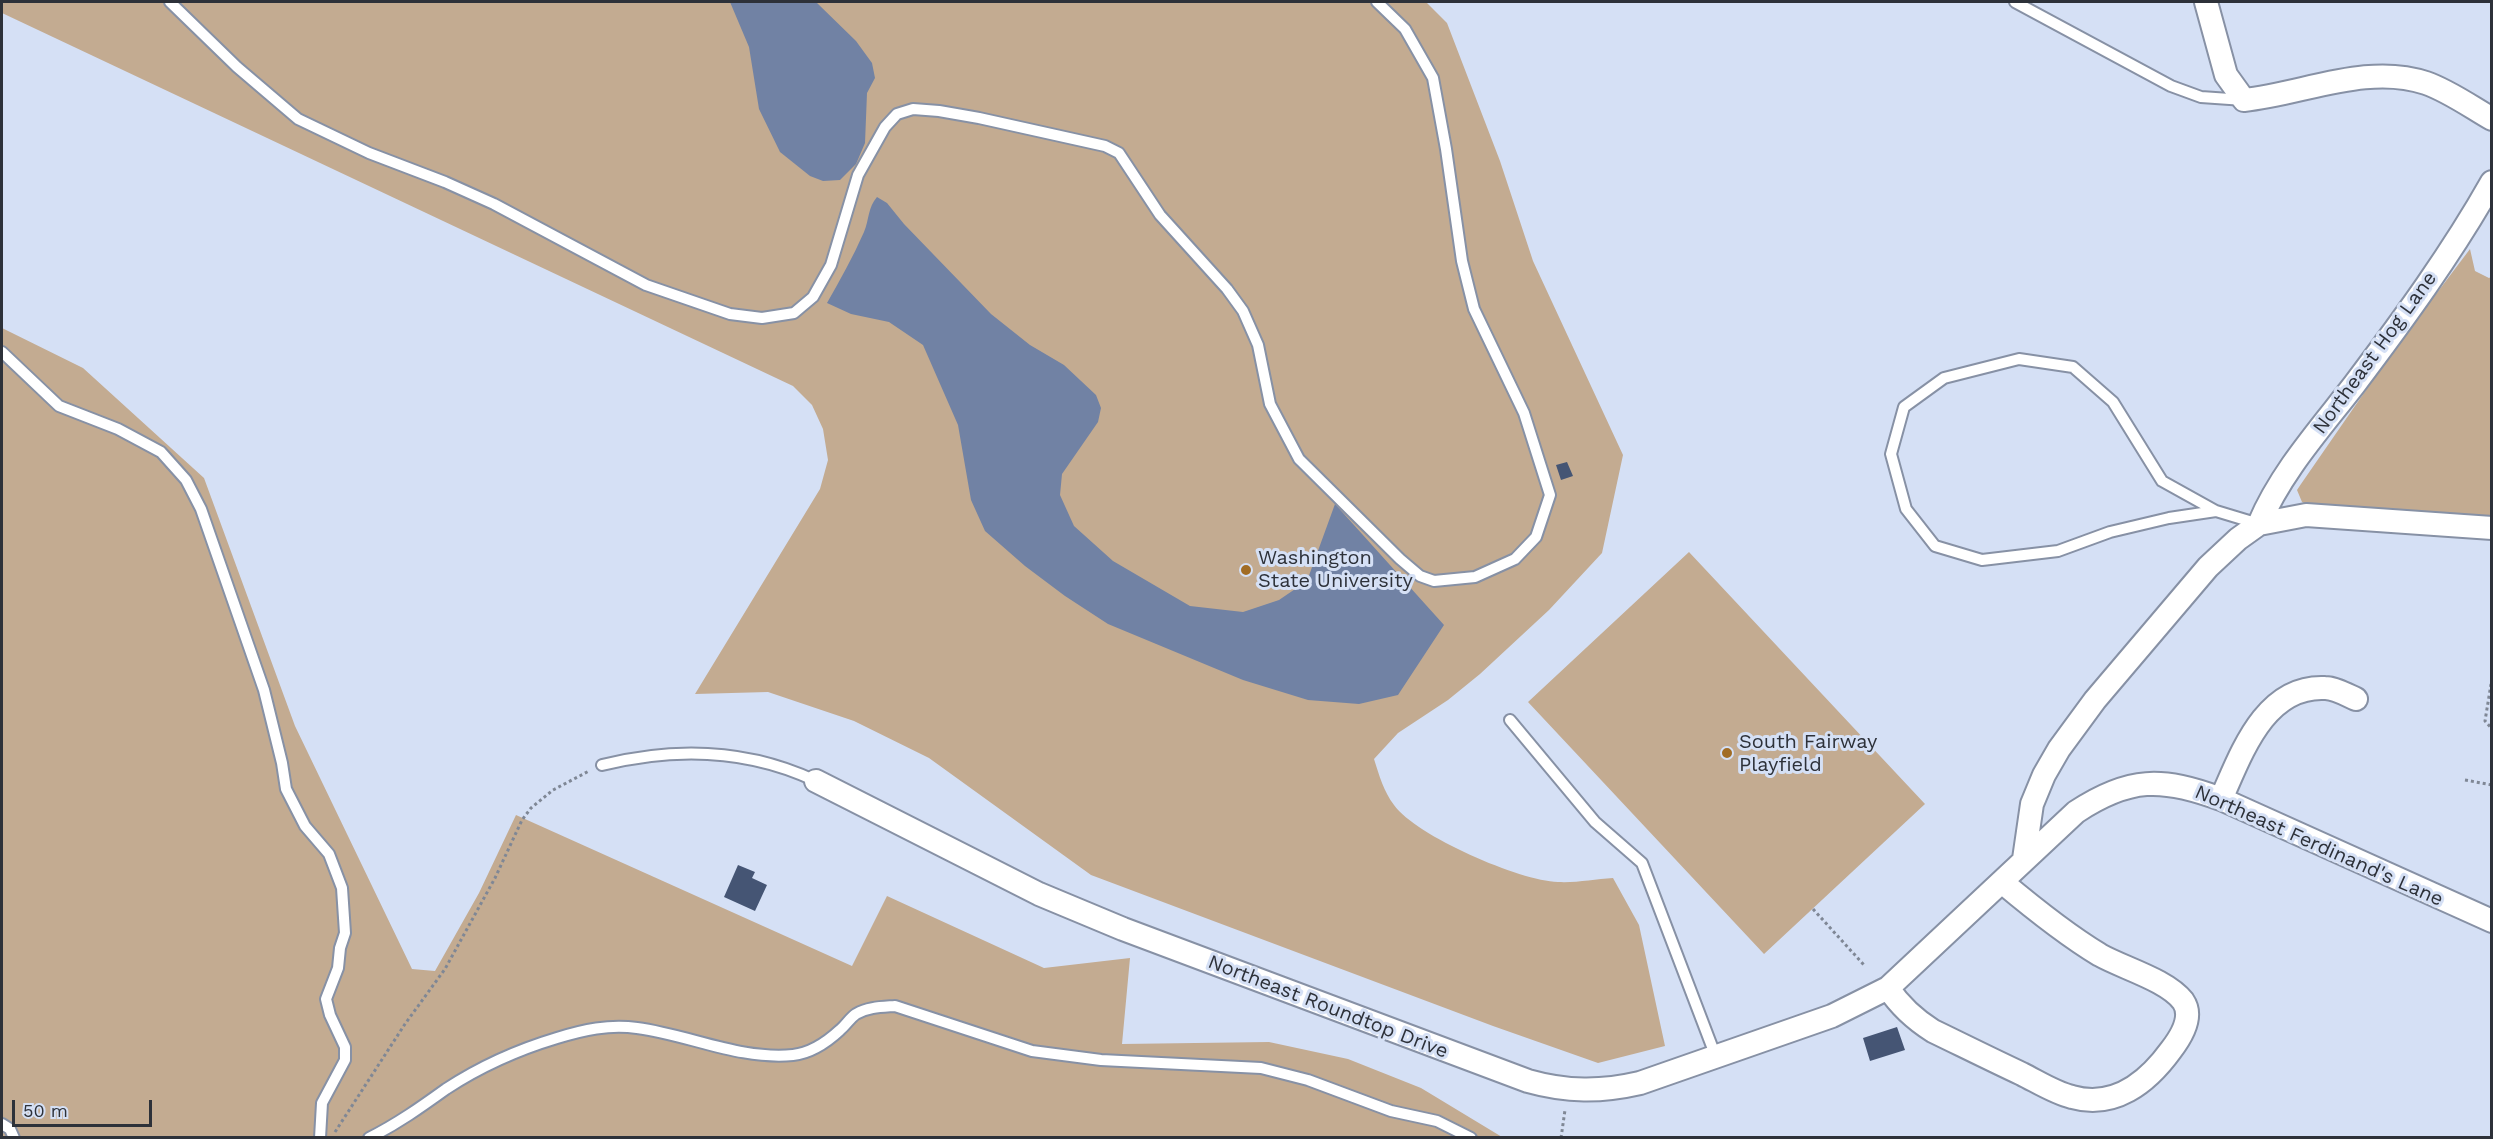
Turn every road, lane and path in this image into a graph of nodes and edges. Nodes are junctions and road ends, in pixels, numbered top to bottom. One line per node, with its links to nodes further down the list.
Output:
1 (170, 2): 2 (lane)
2 (1377, 2)
3 (2015, 2): 5 (lane)
4 (2206, 2): 5 (street)
5 (2244, 100): 6 (street)
6 (2492, 119)
7 (2492, 182): 10 (street, Northeast Hog Lane)
8 (2, 352): 32 (lane)
9 (2216, 512): 9 (lane); 10 (lane)
10 (2259, 524): 11 (street); 21 (street)
11 (2492, 528)
12 (2492, 678): 15 (path)
13 (2356, 699): 20 (street)
14 (1510, 720): 27 (lane)
15 (2492, 729)
16 (602, 765): 18 (lane, Northeast Roundtop Drive); 30 (path)
17 (2465, 780): 19 (path)
18 (816, 781): 28 (street, Northeast Roundtop Drive)
19 (2492, 785)
20 (2221, 799): 21 (street, Northeast Ferdinand's Lane); 24 (street, Northeast Ferdinand's Lane)
21 (2024, 859): 22 (street, Northeast Roundtop Drive)
22 (2002, 882): 26 (street, Northeast Roundtop Drive); 26 (street)
23 (1813, 909): 25 (path)
24 (2492, 921)
25 (1864, 965)
26 (1888, 987): 27 (street, Northeast Roundtop Drive)
27 (1716, 1057): 28 (street, Northeast Roundtop Drive)
28 (1567, 1090): 35 (path)
29 (2, 1124): 31 (lane)
30 (332, 1135)
31 (14, 1137)
32 (320, 1137)
33 (369, 1137): 34 (lane)
34 (1471, 1137)
35 (1561, 1137)

